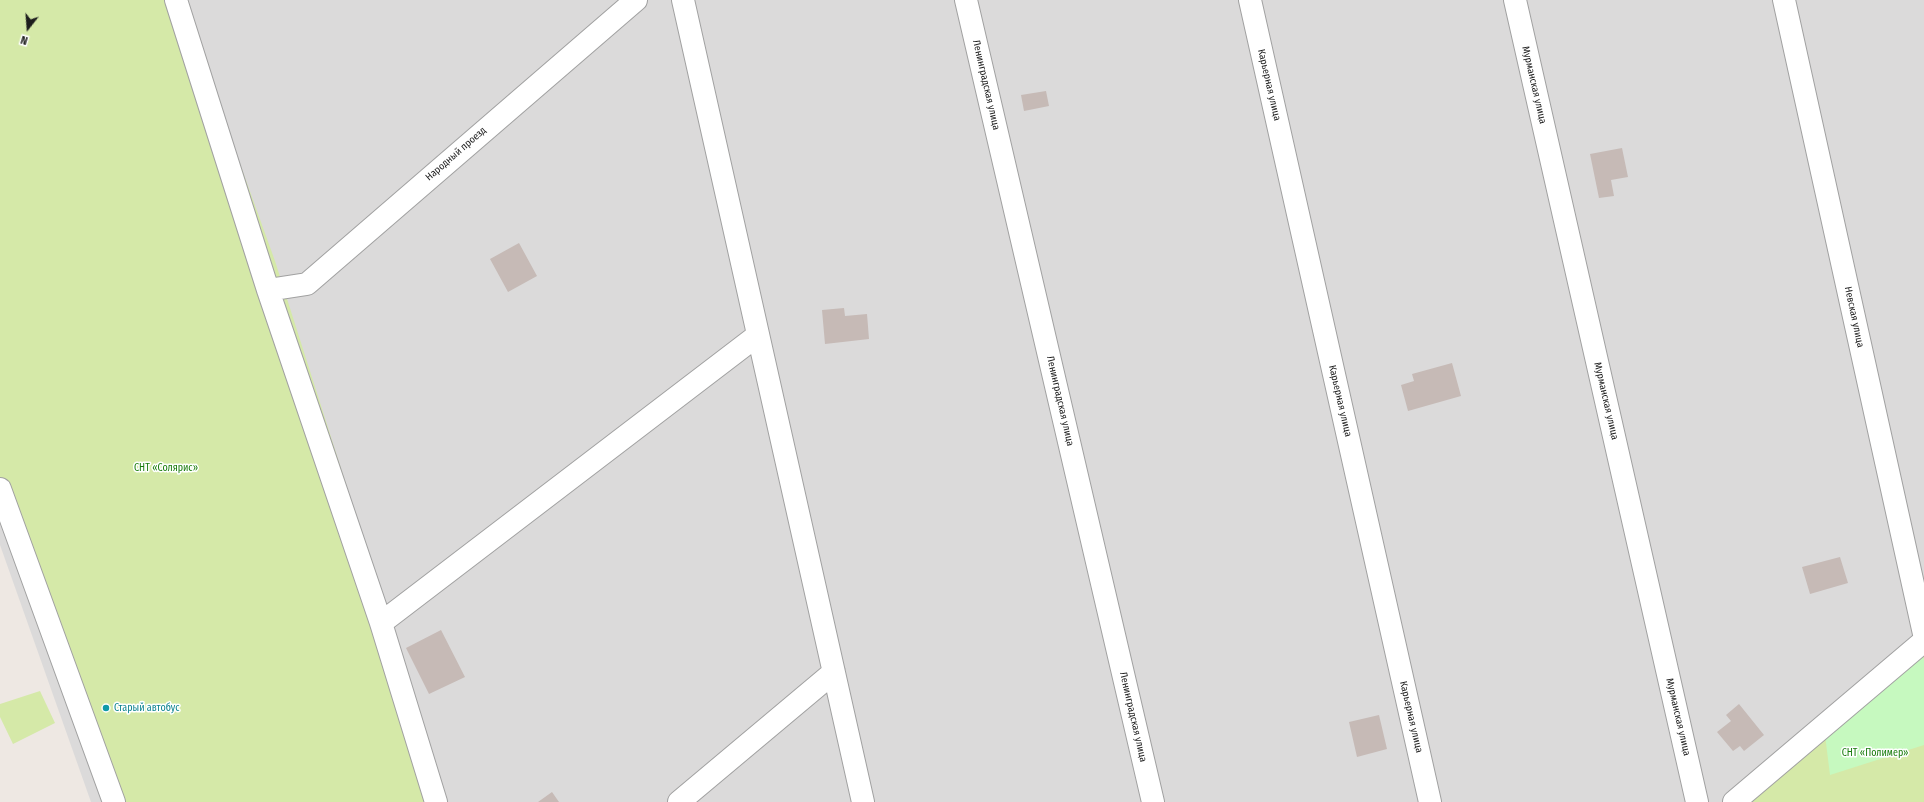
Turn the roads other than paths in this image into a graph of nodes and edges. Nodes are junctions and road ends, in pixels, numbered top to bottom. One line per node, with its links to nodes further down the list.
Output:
1 (176, 0): 8 (street)
2 (636, 0): 8 (street, Народный проезд)
3 (683, 0): 9 (street)
4 (966, 0): 19 (street, Ленинградская улица)
5 (1250, 0): 20 (street, Карьерная улица)
6 (1515, 0): 21 (street, Мурманская улица)
7 (1784, 0): 12 (street, Невская улица)
8 (268, 290): 11 (street)
9 (758, 335): 11 (street); 14 (street)
10 (0, 489): 15 (street)
11 (381, 623): 16 (street)
12 (1924, 634)
13 (1924, 641): 22 (street)
14 (834, 672): 17 (street); 18 (street)
15 (114, 802)
16 (436, 802)
17 (679, 802)
18 (863, 802)
19 (1153, 802)
20 (1430, 802)
21 (1697, 802)
22 (1734, 802)

